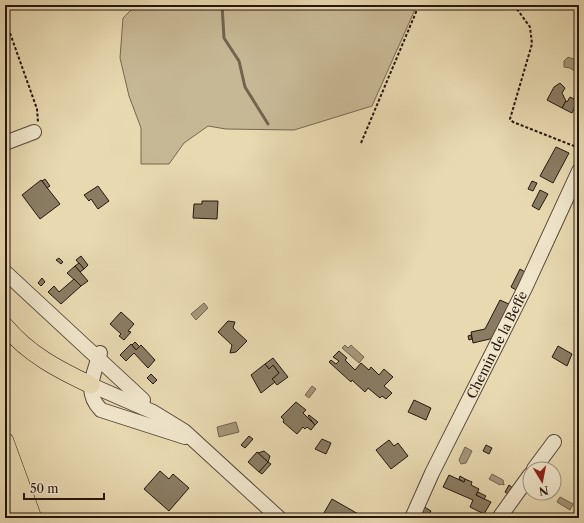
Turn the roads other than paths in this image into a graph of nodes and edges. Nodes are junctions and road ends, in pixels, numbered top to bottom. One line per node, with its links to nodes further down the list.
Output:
1 (34, 132): 2 (street)
2 (5, 143)
3 (579, 171): 18 (street, Chemin de la Beffe)
4 (5, 272): 6 (street)
5 (5, 326): 7 (main road)
6 (99, 356): 7 (street); 8 (street)
7 (91, 385): 10 (street); 10 (street)
8 (144, 400)
9 (5, 441): 16 (main road)
10 (194, 441): 17 (street)
11 (554, 442): 12 (street)
12 (540, 461)
13 (5, 475): 15 (main road)
14 (522, 486): 19 (street)
15 (19, 518)
16 (33, 518)
17 (279, 518)
18 (412, 518)
19 (499, 518)

